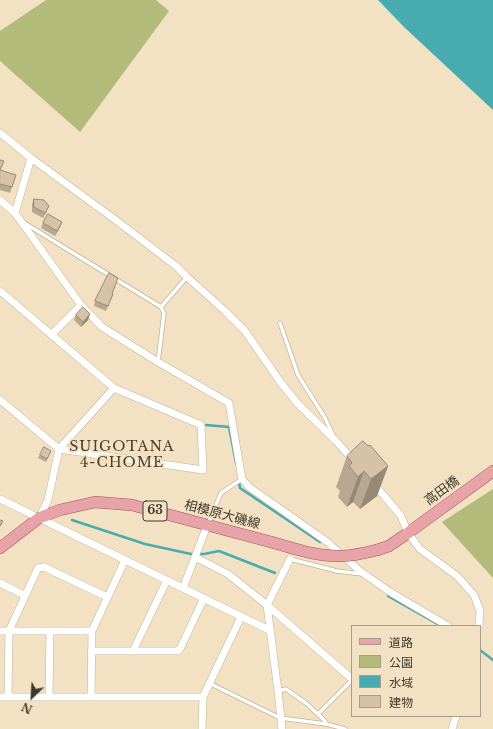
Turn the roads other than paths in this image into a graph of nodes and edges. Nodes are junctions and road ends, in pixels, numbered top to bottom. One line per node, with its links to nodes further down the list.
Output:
1 (0, 133): 2 (street)
2 (31, 158): 4 (street); 6 (street)
3 (0, 200): 4 (street)
4 (15, 214): 5 (street)
5 (22, 222): 8 (street); 9 (lane)
6 (187, 277): 9 (lane); 15 (street)
7 (0, 291): 11 (street)
8 (81, 304): 11 (street); 12 (street)
9 (161, 307): 12 (lane)
10 (280, 323): 15 (lane)
11 (52, 334): 13 (street)
12 (158, 362): 19 (street)
13 (114, 388): 16 (street); 16 (street)
14 (0, 400): 16 (street)
15 (336, 441): 17 (street)
16 (59, 449): 22 (street)
17 (360, 468)
18 (493, 471): 24 (main road, 高田橋 / 63)
19 (241, 479): 23 (lane); 29 (street)
20 (369, 479): 24 (street)
21 (0, 499): 22 (street)
22 (39, 518): 23 (main road, 相模原大磯線 / 63); 25 (main road, 相模原大磯線 / 63); 28 (street)
23 (207, 526): 24 (main road, 相模原大磯線 / 63, bridge); 26 (street)
24 (413, 530): 39 (street)
25 (0, 548)
26 (195, 557): 32 (street); 36 (street)
27 (290, 559): 29 (lane); 36 (street)
28 (125, 560): 30 (street); 34 (street)
29 (365, 574): 38 (street)
30 (166, 580): 32 (street); 46 (street)
31 (0, 583): 33 (street)
32 (183, 588): 35 (street)
33 (24, 595): 34 (street); 41 (street)
34 (107, 598): 43 (street)
35 (204, 598): 37 (street); 46 (street)
36 (267, 606): 44 (street); 47 (street)
37 (241, 617): 44 (street); 49 (street)
38 (446, 625)
39 (479, 625)
40 (0, 630): 41 (street)
41 (9, 630): 42 (street); 52 (street)
42 (50, 631): 43 (street); 53 (street)
43 (92, 631): 45 (street)
44 (271, 631): 50 (street)
45 (91, 651): 46 (street); 54 (street)
46 (133, 651)
47 (351, 679)
48 (351, 681): 56 (lane)
49 (209, 683): 55 (street); 58 (lane)
50 (278, 691): 56 (lane); 58 (street)
51 (0, 697): 52 (street)
52 (8, 697): 53 (street)
53 (49, 697): 54 (street)
54 (91, 697): 55 (street)
55 (203, 697): 60 (street)
56 (318, 714): 59 (lane)
57 (456, 717): 63 (street)
58 (280, 718): 59 (lane); 61 (street)
59 (326, 724): 62 (lane)
60 (202, 729)
61 (282, 729)
62 (344, 729)
63 (452, 729)

